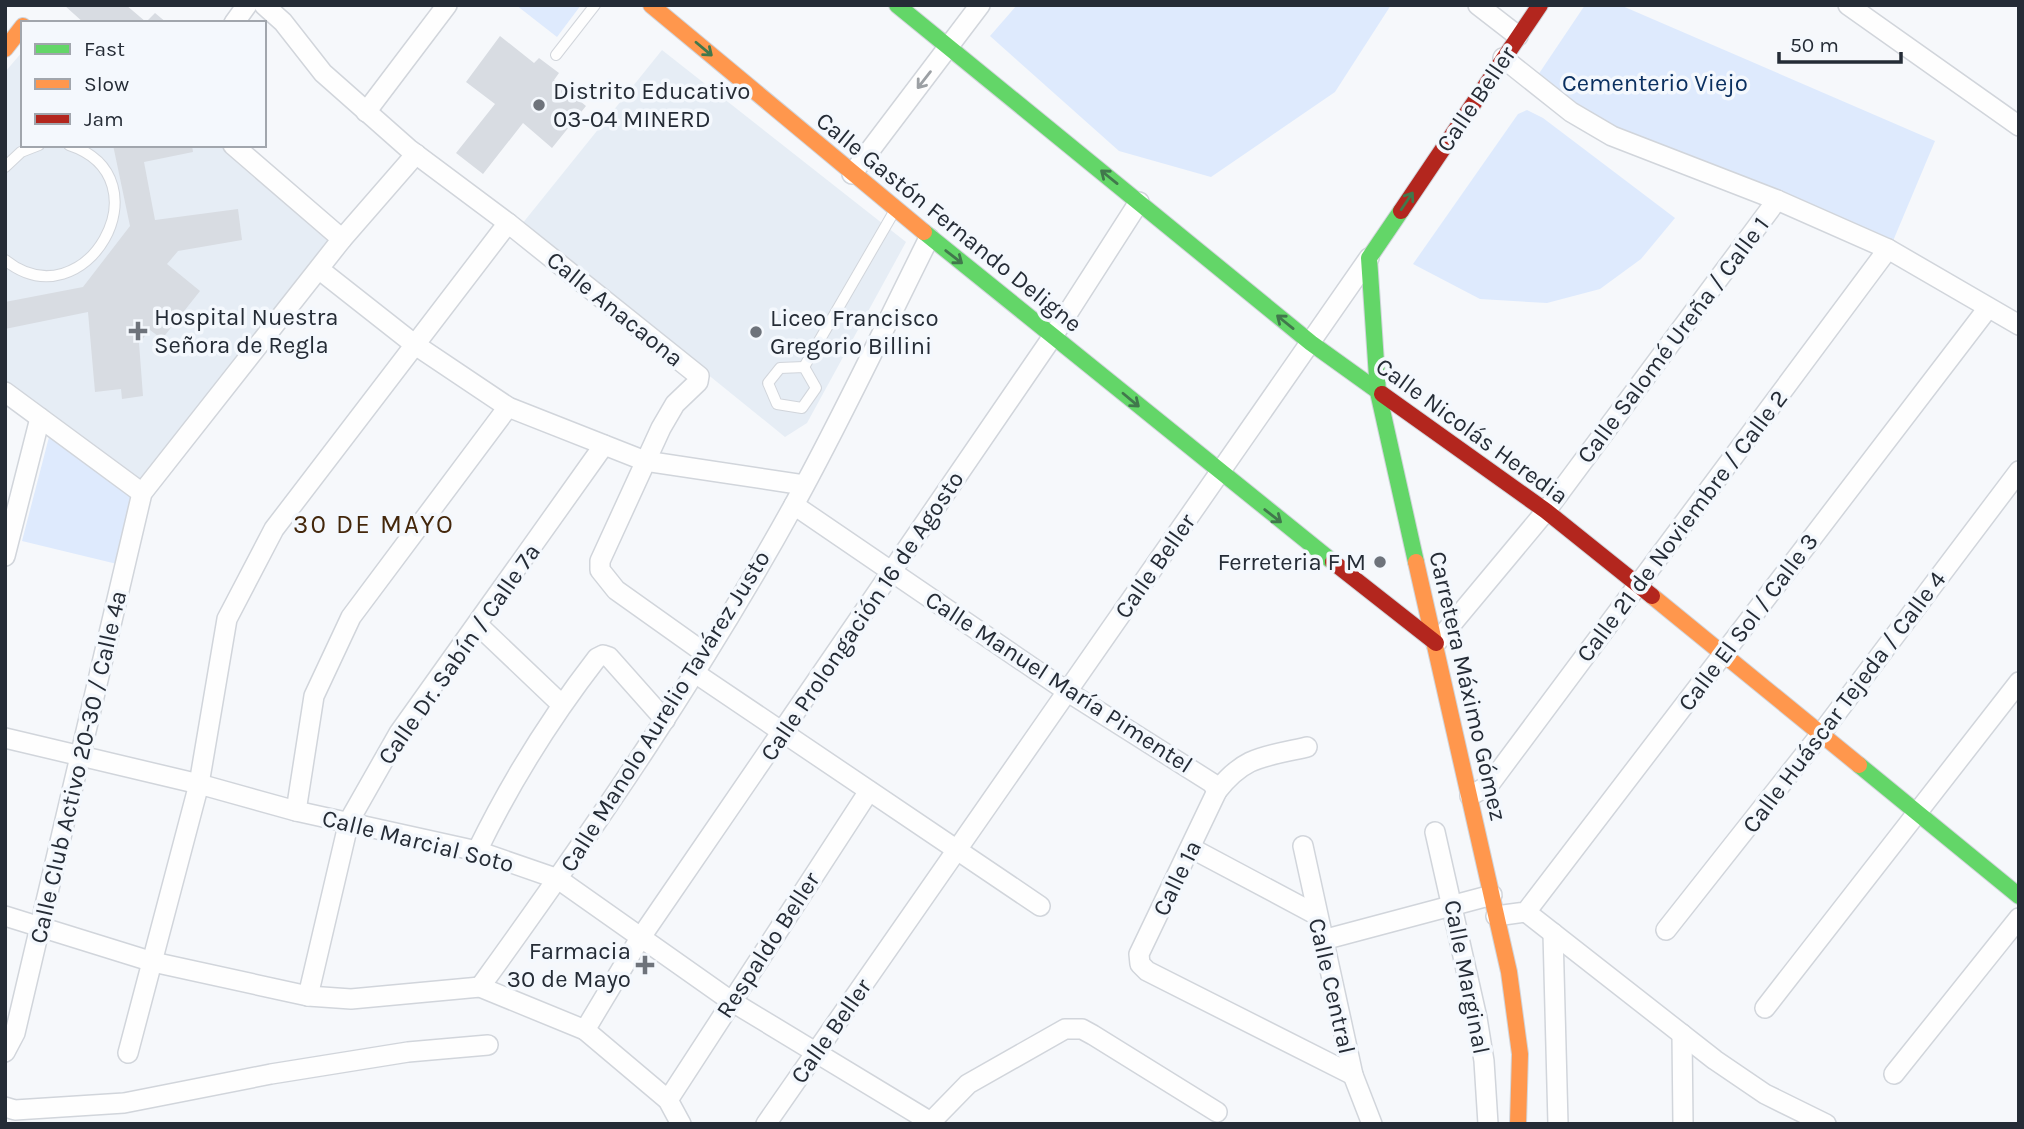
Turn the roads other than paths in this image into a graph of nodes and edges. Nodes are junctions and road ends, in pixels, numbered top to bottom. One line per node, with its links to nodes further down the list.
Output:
1 (247, 5): 11 (street)
2 (264, 5): 18 (street, Calle Anacaona)
3 (447, 5): 18 (street)
4 (595, 5): 16 (lane)
5 (651, 5): 25 (street, Calle Gastón Fernando Deligne, one-way to 25)
6 (897, 5): 14 (street, Calle Nicolás Heredia)
7 (980, 5): 14 (street)
8 (1478, 5): 13 (street)
9 (1539, 5): 13 (street, Calle Beller)
10 (1848, 5): 19 (street)
11 (235, 21)
12 (21, 28): 15 (street)
13 (1518, 36): 17 (street, Calle Beller)
14 (949, 48): 25 (street, one-way to 25); 27 (street, Calle Nicolás Heredia, one-way to 14)
15 (5, 49)
16 (556, 55)
17 (1503, 58): 26 (street); 33 (street, Calle Beller, one-way to 17)
18 (366, 112): 23 (street, Calle Anacaona)
19 (2019, 126)
20 (34, 147): 24 (lane)
21 (72, 147): 34 (lane)
22 (235, 147): 31 (street)
23 (416, 154): 29 (street, Calle Anacaona); 31 (street)
24 (5, 167)
25 (852, 174): 28 (street, Calle Gastón Fernando Deligne)
26 (1777, 200): 32 (street); 53 (street, Calle Salomé Ureña / Calle 1)
27 (1139, 202): 38 (street, Calle Prolongación 16 de Agosto); 39 (street, Calle Nicolás Heredia, one-way to 27)
28 (895, 209): 30 (street, Calle Gastón Fernando Deligne); 41 (lane)
29 (508, 223): 40 (street); 47 (street, Calle Anacaona)
30 (929, 238): 38 (street, Calle Gastón Fernando Deligne, one-way to 38); 50 (street, Calle Manolo Aurelio Tavárez Justo)
31 (342, 239): 35 (street)
32 (1888, 249): 36 (street); 56 (street, Calle 21 de Noviembre / Calle 2)
33 (1370, 258): 39 (street, Calle Beller); 43 (street, Carretera Máximo Gómez)
34 (5, 260)
35 (320, 270): 40 (street); 51 (street)
36 (1988, 308): 37 (street); 60 (street, Calle El Sol / Calle 3)
37 (2019, 325)
38 (1053, 336): 49 (street, Calle Gastón Fernando Deligne, one-way to 49); 55 (street, Calle Prolongación 16 de Agosto)
39 (1311, 343): 43 (street, Calle Nicolás Heredia); 49 (street, Calle Beller)
40 (414, 344): 44 (street); 71 (street)
41 (804, 367): 41 (lane)
42 (5, 392): 45 (street)
43 (1378, 392): 53 (street, Calle Nicolás Heredia); 58 (street, Carretera Máximo Gómez)
44 (508, 407): 46 (street); 75 (street)
45 (40, 418): 51 (street); 54 (street)
46 (604, 445): 47 (street); 57 (street, Calle Dr. Sabín / Calle 7ª)
47 (645, 461): 50 (street); 59 (street, Calle Anacaona)
48 (2019, 471): 67 (street, Calle Huáscar Tejeda / Calle 4)
49 (1219, 474): 58 (street, Calle Gastón Fernando Deligne, one-way to 58); 63 (street, Calle Beller)
50 (804, 485): 52 (street, Calle Manolo Aurelio Tavárez Justo)
51 (142, 493): 70 (street, Calle Club Activo 20-30 / Calle 4ª)
52 (794, 505): 55 (street, Calle Manuel María Pimentel); 59 (street, Calle Manolo Aurelio Tavárez Justo)
53 (1546, 511): 56 (street, Calle Nicolás Heredia); 58 (street, Calle Salomé Ureña / Calle 1)
54 (5, 556)
55 (892, 572): 63 (street, Calle Manuel María Pimentel); 66 (street, Calle Prolongación 16 de Agosto)
56 (1639, 585): 60 (street, Calle Nicolás Heredia); 74 (street, Calle 21 de Noviembre / Calle 2)
57 (478, 625): 64 (street); 77 (street, Calle Dr. Sabín / Calle 7ª)
58 (1436, 643): 74 (street, Carretera Máximo Gómez)
59 (706, 654): 61 (street, Calle Manolo Aurelio Tavárez Justo)
60 (1723, 654): 67 (street, Calle Nicolás Heredia); 88 (street, Calle El Sol / Calle 3)
61 (695, 673): 65 (street, Calle Manolo Aurelio Tavárez Justo); 66 (street)
62 (2019, 682): 76 (street)
63 (1068, 692): 73 (street, Calle Manuel María Pimentel); 82 (street, Calle Beller)
64 (561, 704): 65 (street); 81 (street)
65 (665, 720): 83 (street, Calle Manolo Aurelio Tavárez Justo)
66 (782, 732): 72 (street); 96 (street, Calle Prolongación 16 de Agosto)
67 (1820, 735): 76 (street, Calle Nicolás Heredia); 94 (street, Calle Huáscar Tejeda / Calle 4)
68 (5, 738): 70 (street, Calle Marcial Soto)
69 (1307, 747): 73 (street, Calle 1ª)
70 (80, 755): 71 (street, Calle Marcial Soto); 93 (street, Calle Club Activo 20-30 / Calle 4ª)
71 (199, 784): 75 (street, Calle Marcial Soto); 98 (street)
72 (869, 791): 82 (street); 101 (street, Respaldo Beller)
73 (1217, 791): 80 (street, Calle 1ª)
74 (1470, 796): 84 (street, Carretera Máximo Gómez)
75 (296, 811): 77 (street, Calle Marcial Soto)
76 (1918, 812): 85 (street, Calle Nicolás Heredia); 102 (street)
77 (349, 821): 81 (street, Calle Marcial Soto); 100 (street, Calle Dr. Sabín / Calle 7ª)
78 (1435, 832): 86 (street, Calle Marginal)
79 (1303, 846): 89 (street, Calle Central)
80 (1191, 848): 89 (street); 110 (street, Calle 1ª)
81 (477, 850): 83 (street, Calle Marcial Soto)
82 (957, 850): 87 (street); 107 (street, Calle Beller)
83 (558, 879): 96 (street, Calle Marcial Soto); 99 (street, Calle Manolo Aurelio Tavárez Justo)
84 (1492, 895): 86 (street); 91 (street, Carretera Máximo Gómez)
85 (2019, 896)
86 (1454, 905): 97 (street); 119 (street, Calle Marginal)
87 (1040, 906)
88 (1526, 912): 91 (street); 95 (street)
89 (1315, 914): 97 (street, Calle Central)
90 (5, 916): 93 (street)
91 (1496, 916): 120 (street, Carretera Máximo Gómez)
92 (2019, 918): 109 (street)
93 (40, 927): 98 (street); 105 (street, Calle Club Activo 20-30 / Calle 4ª)
94 (1666, 930)
95 (1553, 933): 104 (street); 121 (street)
96 (639, 940): 101 (street, Calle Marcial Soto); 103 (street, Calle Prolongación 16 de Agosto)
97 (1323, 940): 110 (street, Calle Central)
98 (153, 962): 100 (street); 108 (street)
99 (480, 987): 100 (street); 103 (street)
100 (308, 996)
101 (731, 1002): 107 (street, Calle Marcial Soto); 111 (street, Respaldo Beller)
102 (1765, 1008)
103 (585, 1030): 111 (street)
104 (1682, 1034): 114 (street); 122 (street)
105 (7, 1044)
106 (488, 1045): 112 (street)
107 (816, 1053): 115 (street, Calle Marcial Soto); 117 (street, Calle Beller)
108 (128, 1054)
109 (1894, 1074)
110 (1353, 1075): 118 (street, Calle Central)
111 (668, 1100): 116 (street)
112 (5, 1107)
113 (1217, 1112): 115 (street)
114 (1796, 1116): 123 (street)
115 (931, 1123)
116 (681, 1124)
117 (766, 1124)
118 (1372, 1124)
119 (1488, 1124)
120 (1518, 1124)
121 (1558, 1124)
122 (1683, 1124)
123 (1826, 1124)

